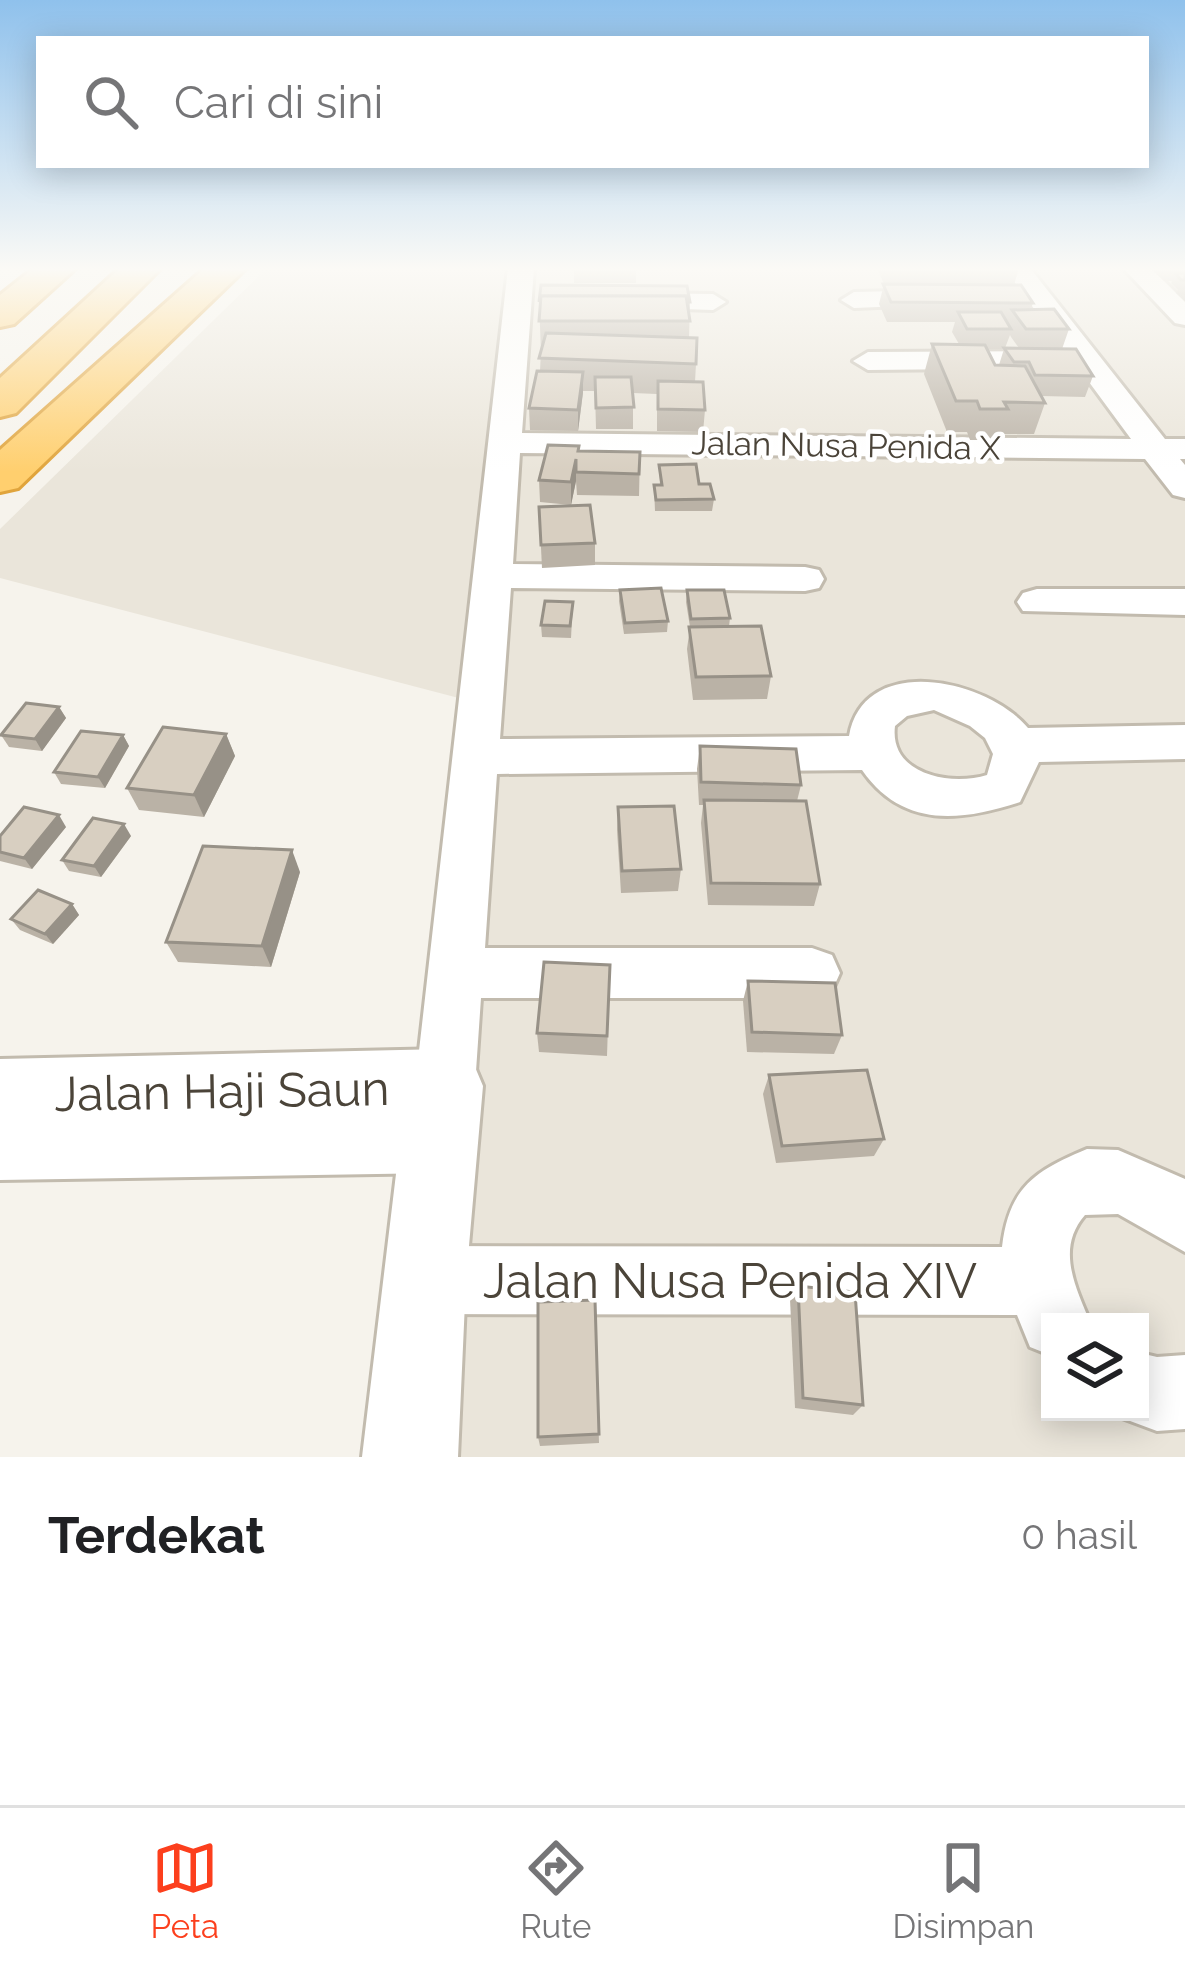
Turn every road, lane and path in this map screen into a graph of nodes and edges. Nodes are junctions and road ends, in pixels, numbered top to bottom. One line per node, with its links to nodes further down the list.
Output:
1 (73, 336): 8 (highway)
2 (81, 336): 8 (highway)
3 (153, 336): 12 (highway)
4 (526, 336): 10 (street)
5 (1067, 336): 6 (street)
6 (1084, 358): 7 (street); 11 (street)
7 (868, 361)
8 (46, 363): 9 (highway)
9 (0, 403)
10 (506, 443): 11 (street, Jalan Nusa Penida X); 14 (street)
11 (1170, 449): 13 (street)
12 (0, 477)
13 (1185, 488)
14 (494, 576): 15 (street); 21 (street)
15 (806, 579)
16 (1037, 602): 17 (street)
17 (1185, 602)
18 (1185, 742): 19 (street)
19 (1015, 745): 20 (street); 20 (street)
20 (872, 753): 21 (street)
21 (478, 757): 22 (street)
22 (458, 973): 23 (street); 25 (street)
23 (812, 973)
24 (0, 1096): 25 (street, Jalan Haji Saun)
25 (442, 1114): 26 (street); 28 (street)
26 (0, 1149)
27 (1185, 1219): 29 (street)
28 (423, 1280): 29 (street, Jalan Nusa Penida XIV); 32 (street)
29 (1046, 1302)
30 (1149, 1392): 31 (street)
31 (1185, 1392)
32 (410, 1457)

